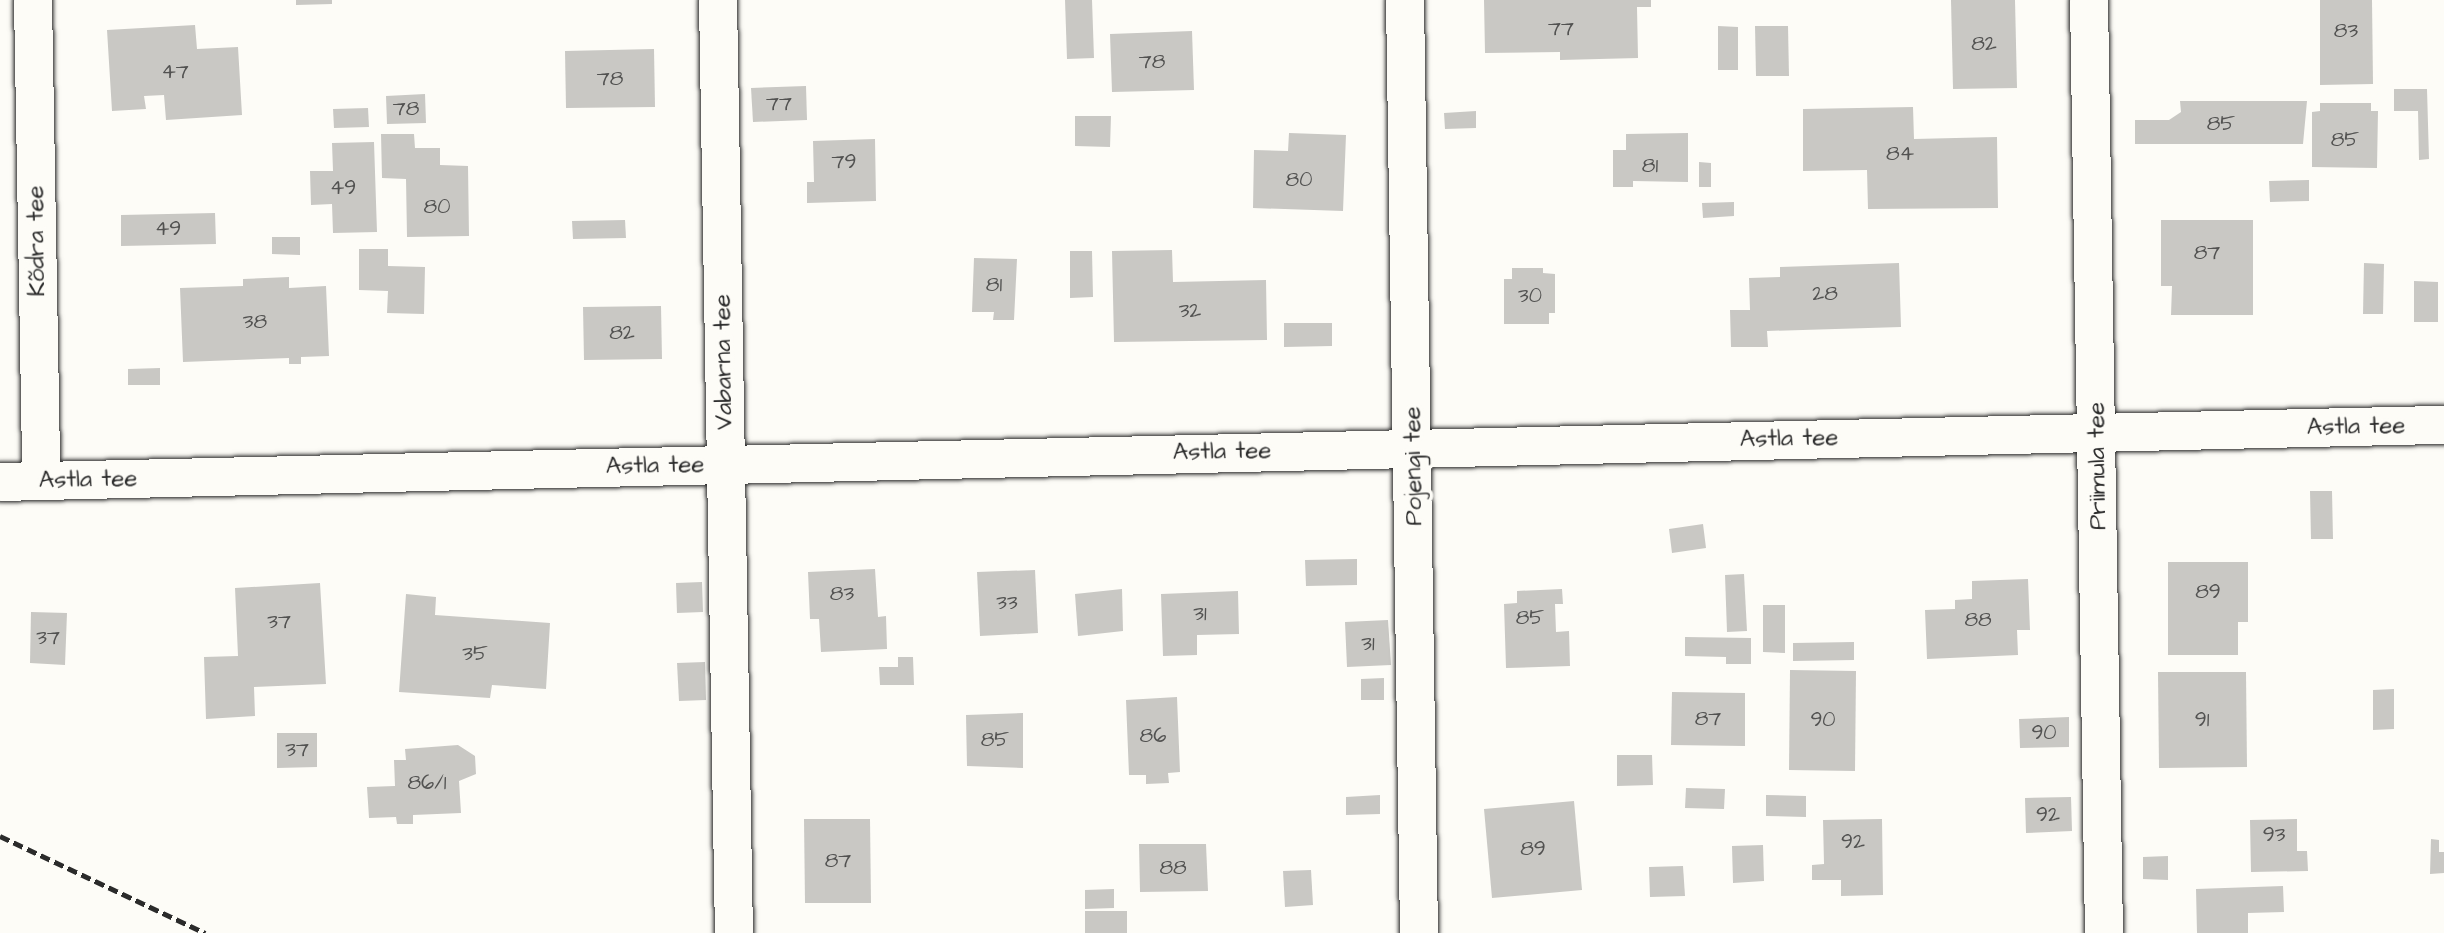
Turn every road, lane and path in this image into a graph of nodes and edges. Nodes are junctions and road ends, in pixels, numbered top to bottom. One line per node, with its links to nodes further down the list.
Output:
1 (33, 0): 9 (street, Kõdra tee)
2 (718, 0): 8 (street, Vabarna tee)
3 (1405, 0): 7 (street, Pojengi tee)
4 (2089, 0): 6 (street, Priimula tee)
5 (2444, 425): 6 (street, Astla tee)
6 (2098, 432): 7 (street, Astla tee); 13 (street, Priimula tee)
7 (1414, 448): 8 (street, Astla tee); 12 (street, Pojengi tee)
8 (726, 465): 9 (street, Astla tee); 11 (street, Vabarna tee)
9 (41, 481): 10 (street, Astla tee)
10 (0, 482)
11 (734, 933)
12 (1419, 933)
13 (2104, 933)

